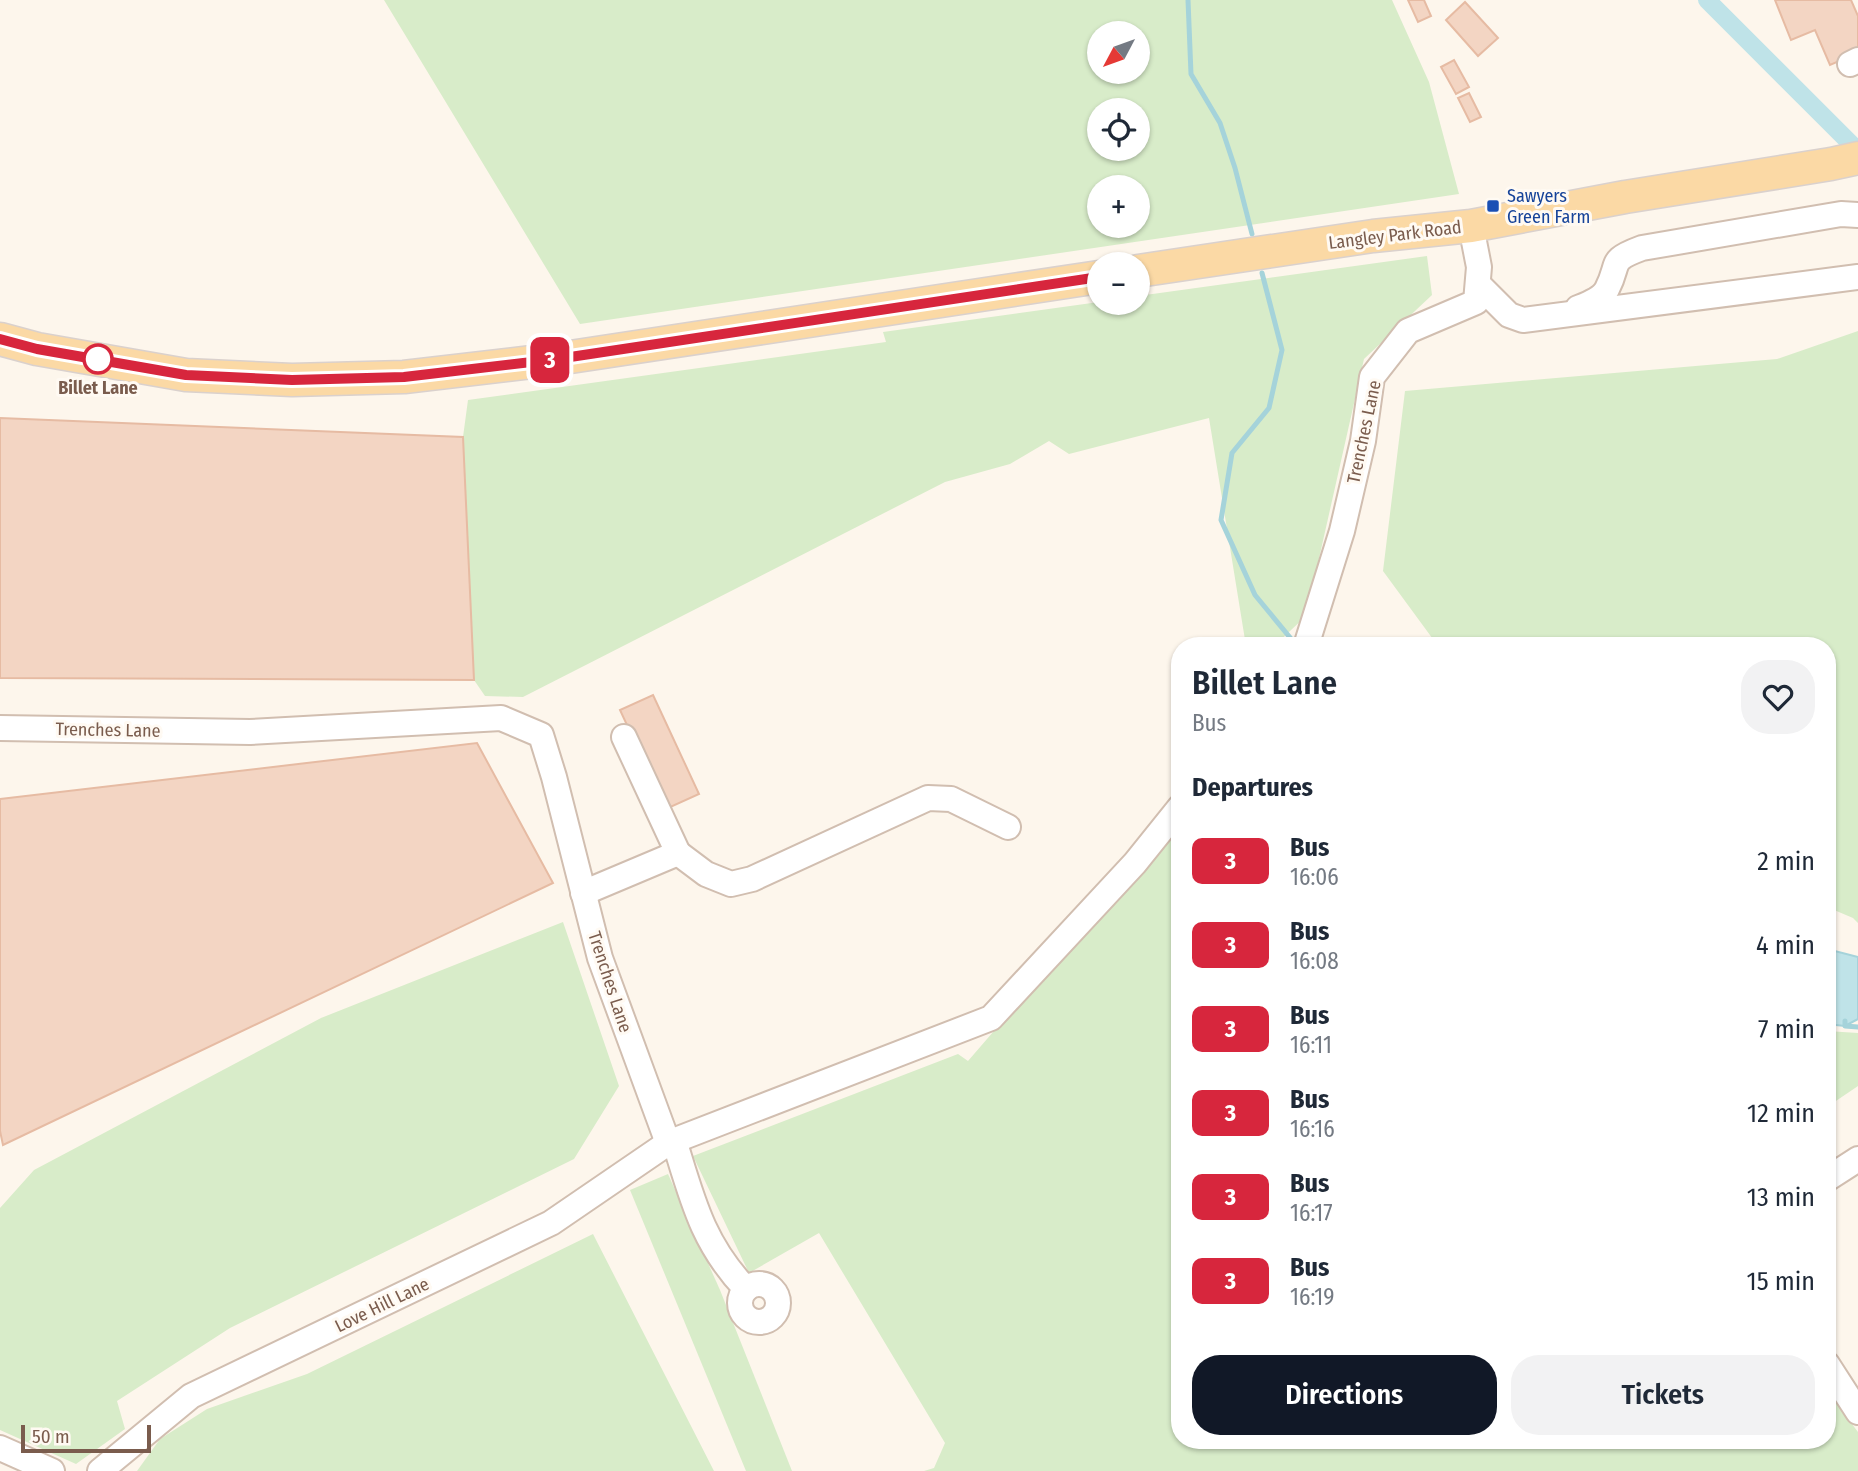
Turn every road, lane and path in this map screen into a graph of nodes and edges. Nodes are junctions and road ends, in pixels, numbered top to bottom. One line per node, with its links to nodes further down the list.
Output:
1 (1844, 161): 3 (main road, Langley Park Road)
2 (1858, 215): 8 (street)
3 (1471, 226): 4 (main road, Langley Park Road); 7 (street)
4 (1150, 269)
5 (1858, 277): 8 (street)
6 (1087, 279): 9 (main road)
7 (1478, 284): 8 (street); 10 (street, Trenches Lane)
8 (1565, 315)
9 (0, 339)
10 (1309, 637)
11 (0, 729): 16 (street, Trenches Lane)
12 (624, 737): 15 (street)
13 (1171, 818): 17 (street)
14 (1008, 827): 15 (street)
15 (678, 853): 16 (street)
16 (583, 893): 17 (street, Trenches Lane)
17 (671, 1142): 20 (street, Trenches Lane); 25 (street, Love Hill Lane)
18 (1858, 1159): 19 (street)
19 (1836, 1173)
20 (746, 1289)
21 (1836, 1378): 22 (street)
22 (1858, 1412)
23 (0, 1448): 24 (street)
24 (52, 1471)
25 (100, 1471)

